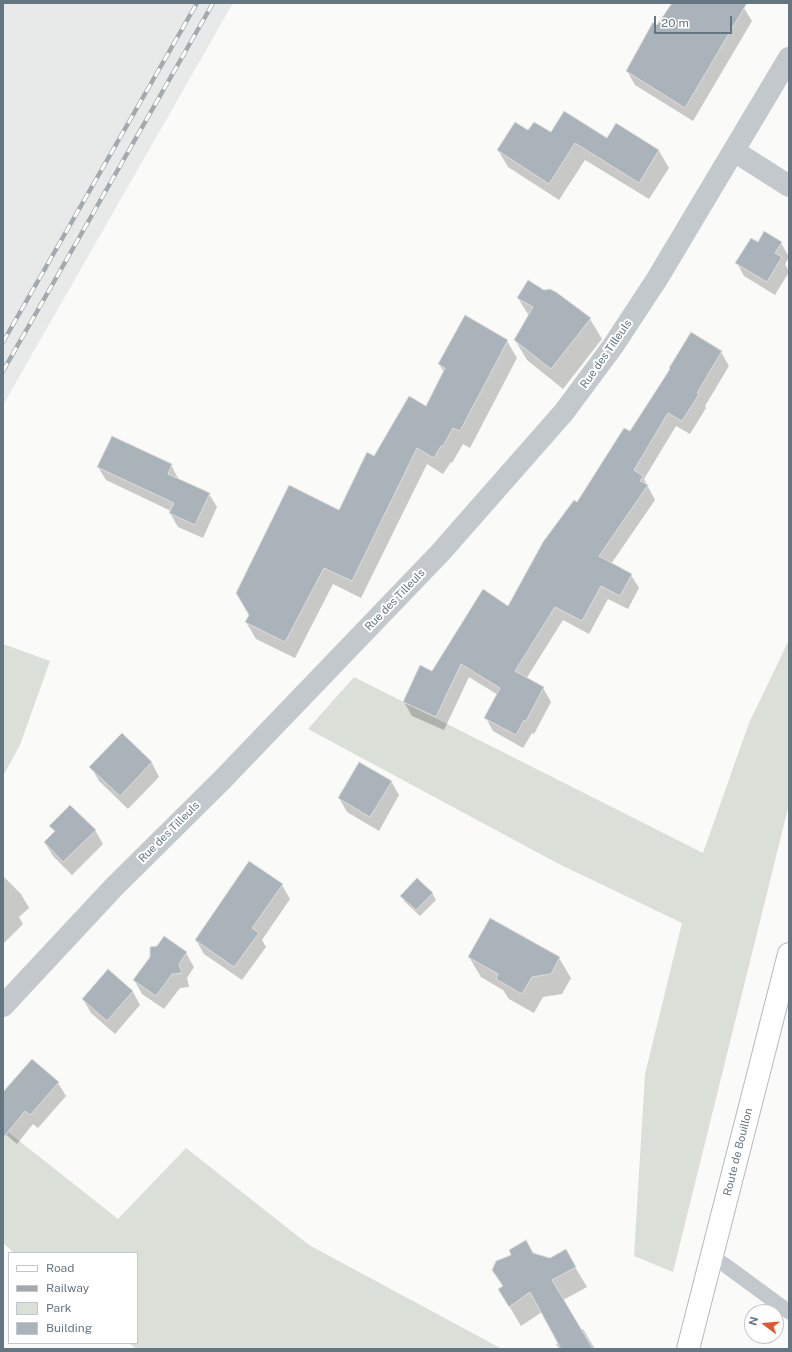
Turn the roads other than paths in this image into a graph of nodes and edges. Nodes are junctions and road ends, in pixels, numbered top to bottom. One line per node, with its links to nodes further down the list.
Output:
1 (789, 58): 2 (street, Rue des Tilleuls)
2 (734, 151): 3 (street); 5 (street, Rue des Tilleuls)
3 (789, 186)
4 (789, 954): 6 (main road, Route de Bouillon)
5 (3, 1006)
6 (711, 1257): 7 (lane); 8 (main road, Route de Bouillon)
7 (789, 1312)
8 (688, 1349)

